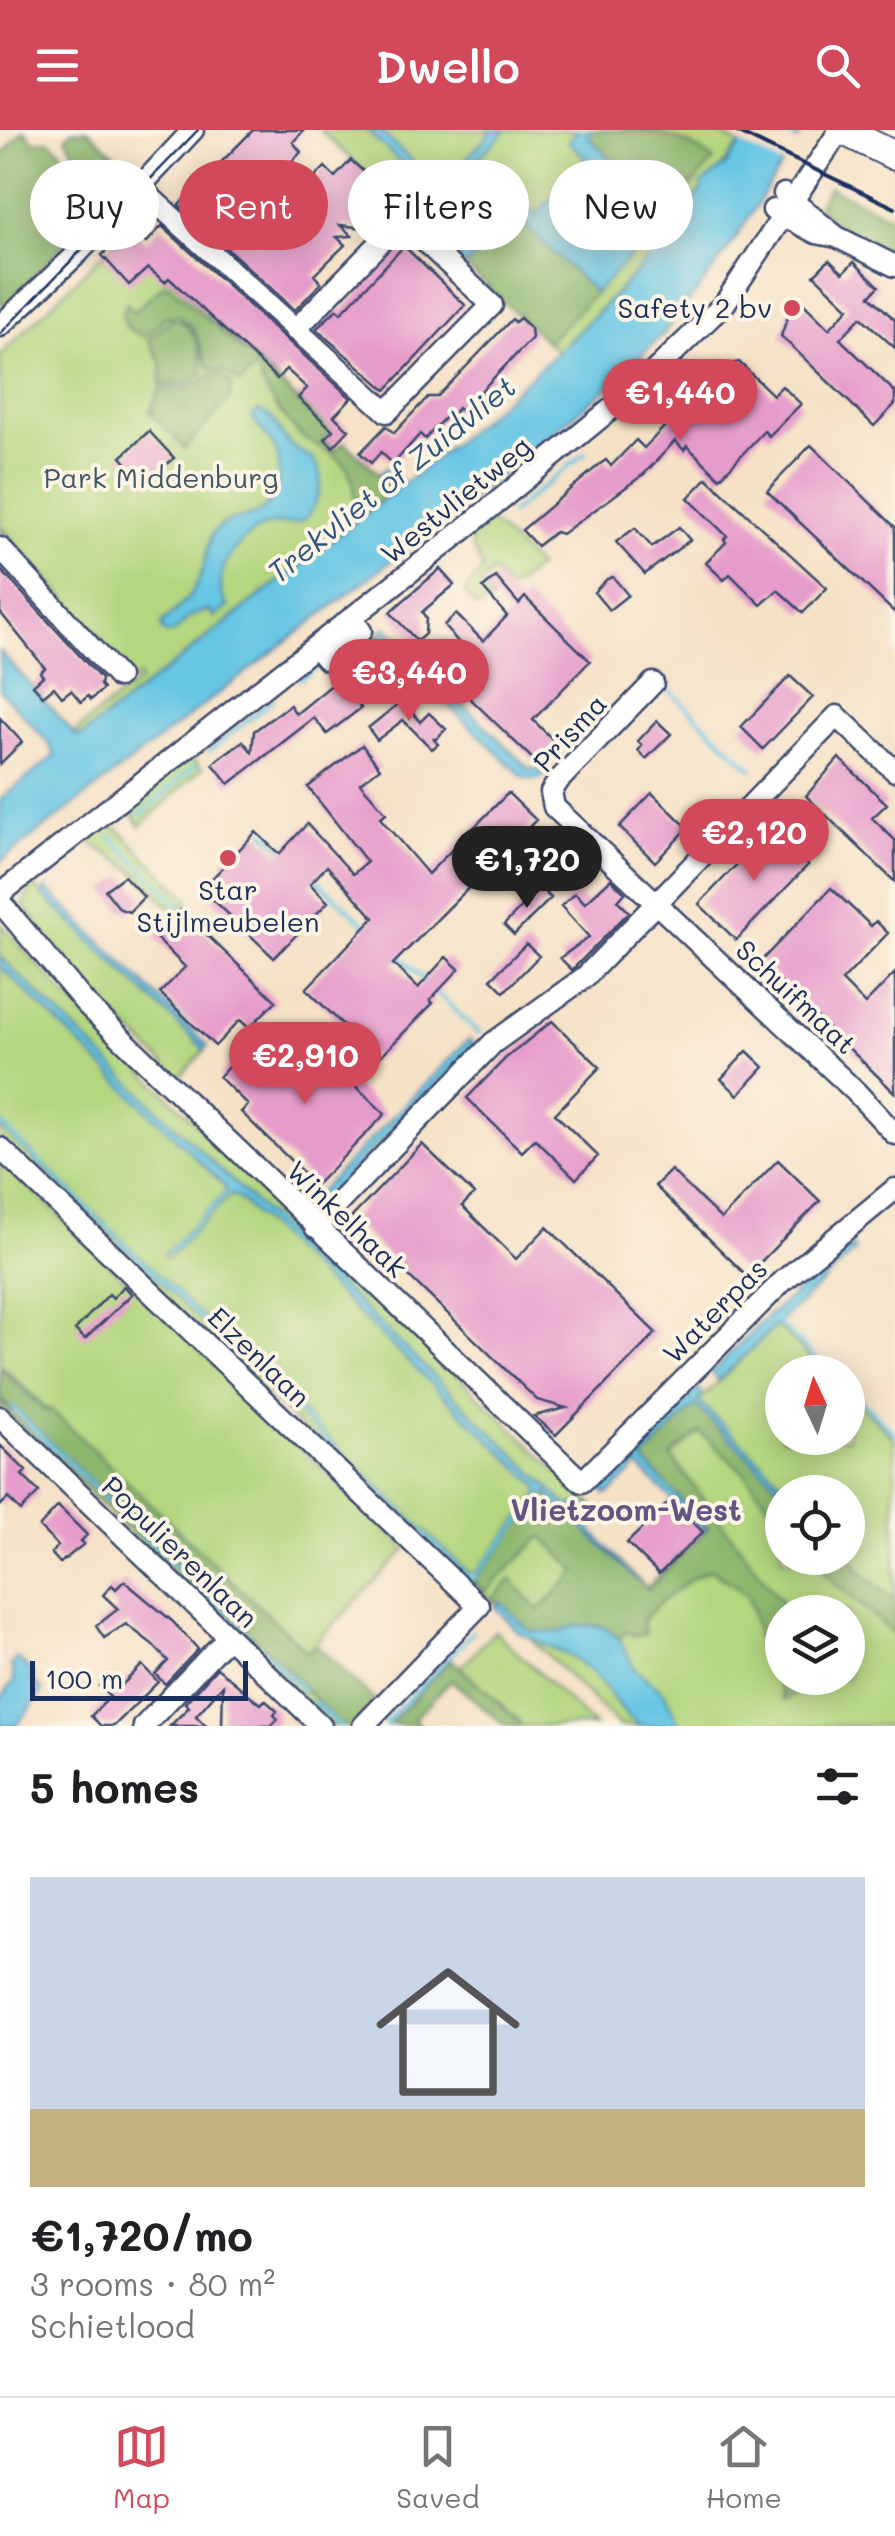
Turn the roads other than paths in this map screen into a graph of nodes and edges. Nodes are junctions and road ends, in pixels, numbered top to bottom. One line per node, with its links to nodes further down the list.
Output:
1 (193, 130): 5 (street)
2 (825, 130): 7 (street, Westvlietweg)
3 (847, 133): 4 (highway); 7 (street, Westvlietweg)
4 (895, 156)
5 (159, 165)
6 (159, 204): 11 (street)
7 (782, 204): 9 (street); 16 (street, Westvlietweg)
8 (80, 250): 10 (street)
9 (895, 266)
10 (0, 326)
11 (295, 330): 11 (street)
12 (0, 548): 13 (street)
13 (118, 678)
14 (653, 683): 17 (street, Prisma)
15 (895, 772): 17 (street)
16 (0, 898): 21 (street, Winkelhaak)
17 (656, 904): 18 (street, Schuifmaat); 21 (street)
18 (895, 1134)
19 (0, 1148): 27 (street, Elzenlaan)
20 (895, 1189): 23 (street, Waterpas)
21 (315, 1227): 23 (street, Winkelhaak)
22 (0, 1417): 24 (street, Populierenlaan)
23 (582, 1482)
24 (228, 1636): 25 (street); 26 (street, Populierenlaan)
25 (144, 1726)
26 (321, 1726)
27 (364, 1726)

